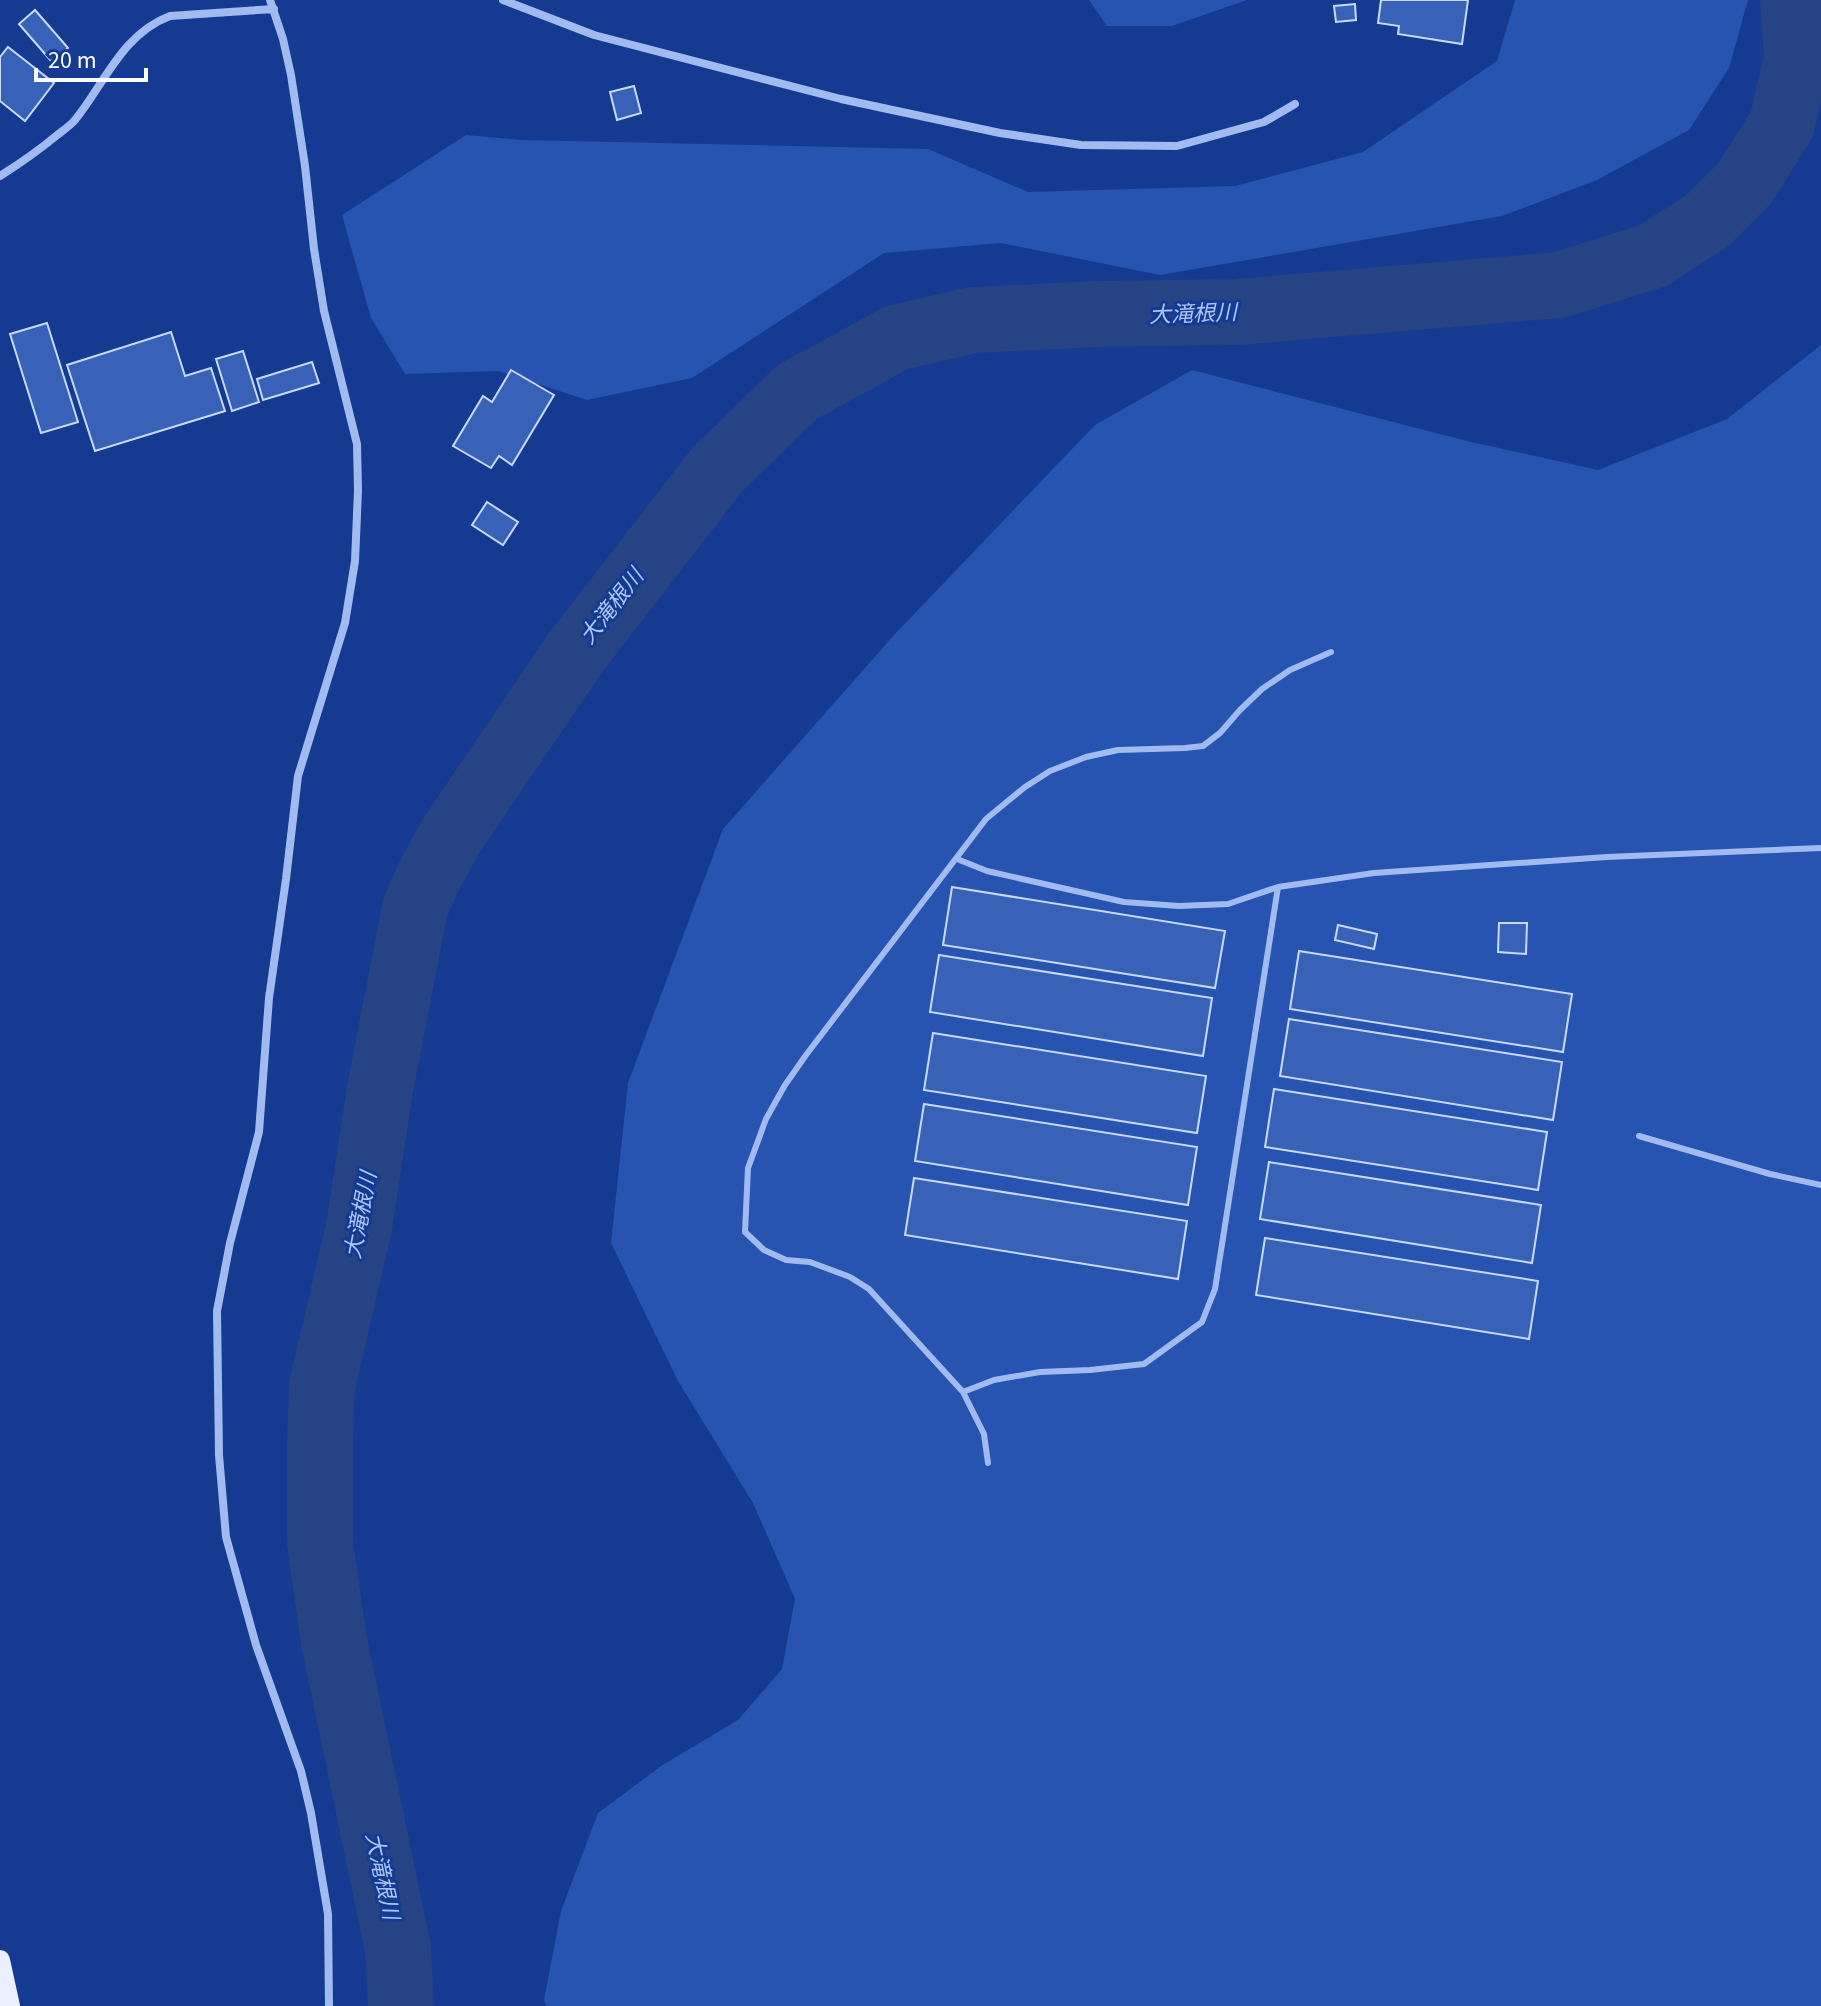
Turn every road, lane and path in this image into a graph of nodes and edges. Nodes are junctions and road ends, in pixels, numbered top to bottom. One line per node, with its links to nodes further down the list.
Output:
1 (270, 0): 3 (street)
2 (503, 0): 4 (street)
3 (274, 9): 5 (street); 16 (street)
4 (1295, 104)
5 (0, 176)
6 (1331, 652): 8 (lane)
7 (1821, 848): 9 (lane)
8 (957, 859): 9 (lane); 12 (lane)
9 (1278, 887): 12 (lane)
10 (1639, 1136): 11 (lane)
11 (1821, 1185)
12 (963, 1392): 13 (lane)
13 (988, 1463)
14 (0, 1960): 15 (main road)
15 (10, 2006)
16 (329, 2006)

